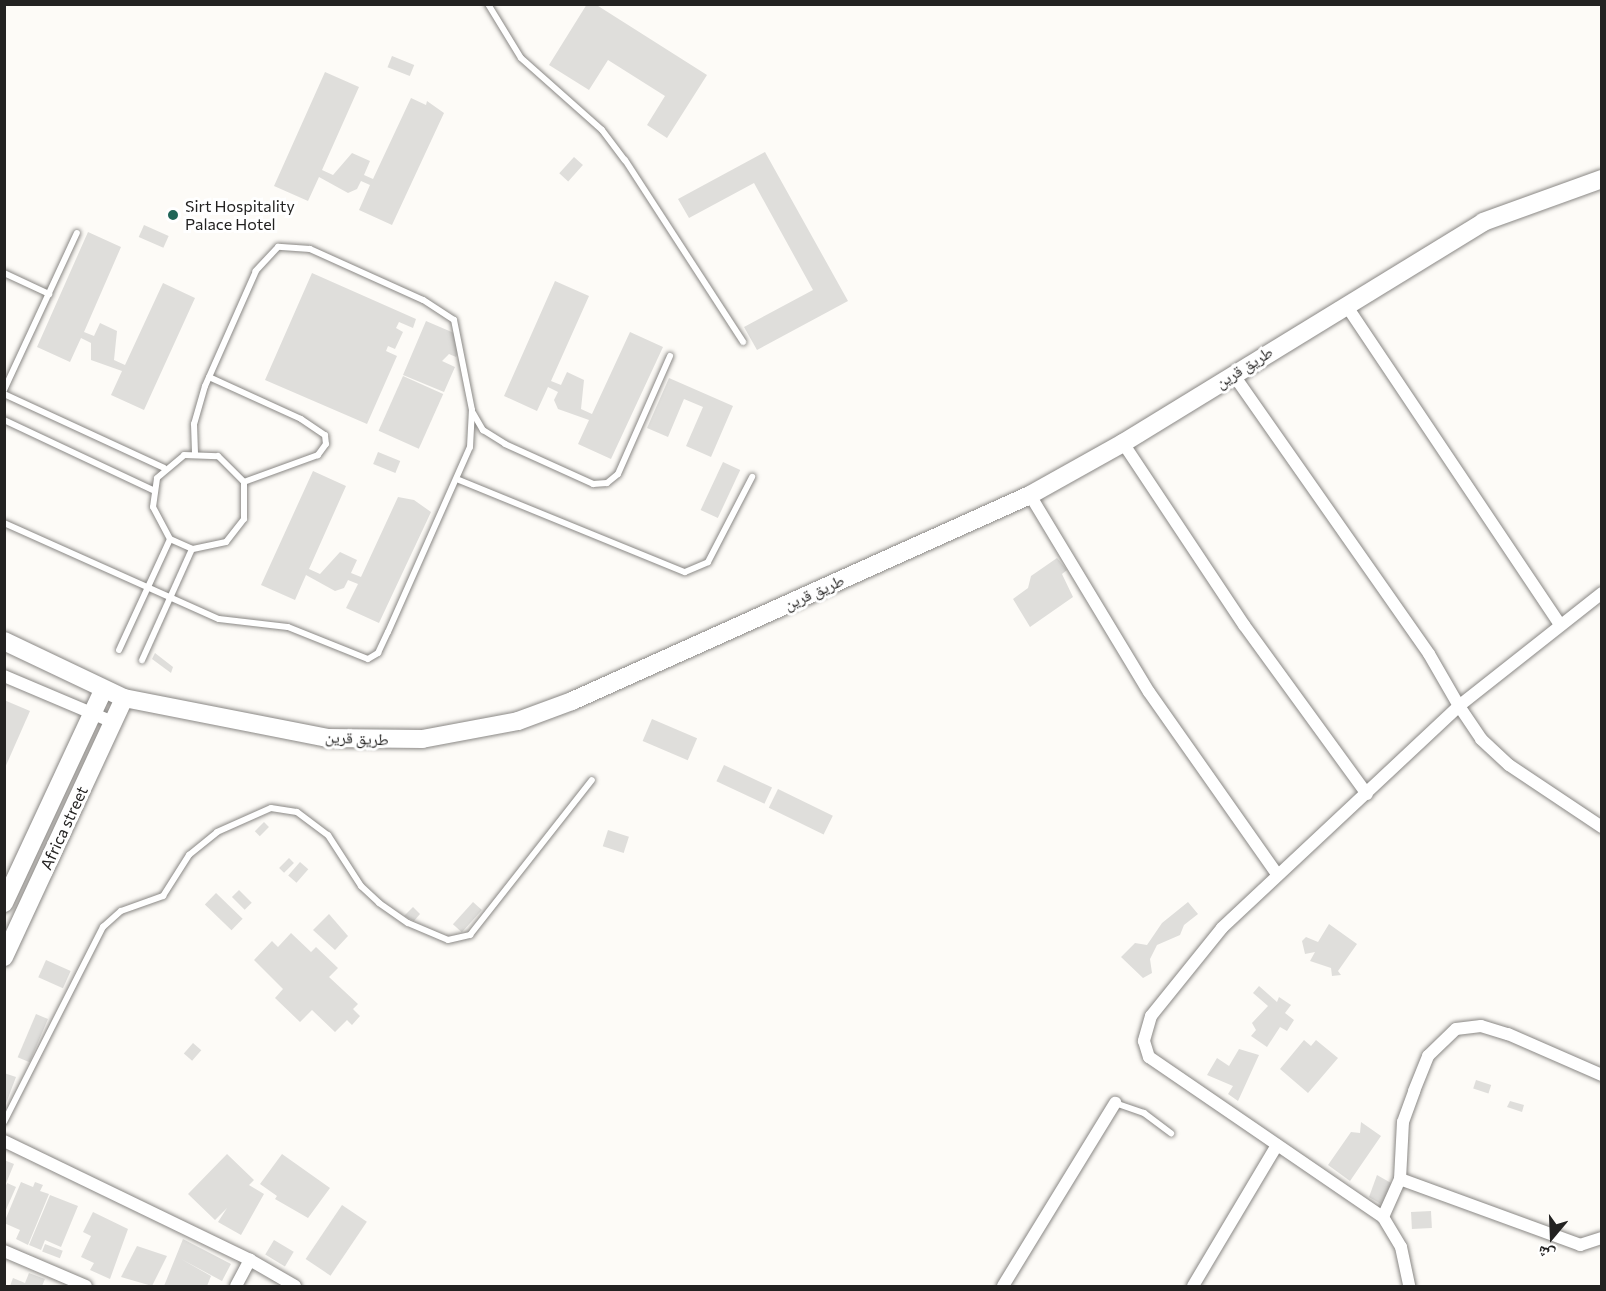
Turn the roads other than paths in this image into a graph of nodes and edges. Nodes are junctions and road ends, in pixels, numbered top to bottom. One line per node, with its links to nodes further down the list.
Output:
1 (488, 4): 9 (lane)
2 (1602, 179): 3 (street, طريق قرين)
3 (1567, 190): 4 (street, طريق قرين); 8 (street, طريق قرين)
4 (1602, 194)
5 (77, 233): 7 (lane)
6 (4, 273): 7 (lane)
7 (49, 294): 13 (lane)
8 (1346, 305): 11 (street, طريق قرين); 30 (street)
9 (743, 342)
10 (670, 356): 14 (lane)
11 (1233, 374): 16 (street, طريق قرين); 37 (street)
12 (209, 377): 14 (lane); 17 (lane); 21 (lane)
13 (4, 392): 18 (lane)
14 (472, 410): 20 (lane)
15 (4, 420): 22 (lane)
16 (1123, 443): 23 (street, طريق قرين); 41 (street)
17 (195, 453): 18 (lane); 21 (lane)
18 (164, 468): 22 (lane)
19 (752, 477): 20 (lane)
20 (459, 480): 29 (lane)
21 (244, 482): 26 (lane)
22 (153, 490): 25 (lane)
23 (1030, 495): 36 (street, طريق قرين); 43 (street)
24 (4, 523): 27 (lane)
25 (170, 539): 26 (lane); 27 (lane)
26 (192, 549): 29 (lane)
27 (147, 587): 29 (lane); 32 (lane)
28 (1602, 593): 30 (street)
29 (170, 598): 33 (lane)
30 (1560, 625): 37 (street)
31 (4, 641): 35 (street, طريق قرين)
32 (119, 650)
33 (142, 660)
34 (4, 676): 38 (street)
35 (103, 691): 36 (street, طريق قرين); 38 (street, Africa street)
36 (124, 698): 39 (street, Africa street)
37 (1459, 706): 41 (street); 42 (street)
38 (93, 714): 39 (street); 44 (street, Africa street)
39 (113, 722): 45 (street, Africa street)
40 (592, 780): 48 (lane)
41 (1367, 794): 43 (street)
42 (1602, 827)
43 (1276, 873): 51 (street)
44 (4, 903)
45 (4, 957)
46 (1602, 1075): 52 (street)
47 (1114, 1103): 49 (lane); 60 (street)
48 (4, 1122)
49 (1171, 1133)
50 (4, 1141): 56 (street)
51 (1277, 1145): 53 (street); 61 (street)
52 (1401, 1179): 53 (street); 54 (street)
53 (1383, 1217): 62 (street)
54 (1602, 1238)
55 (4, 1251): 57 (street)
56 (250, 1260): 58 (street); 59 (street)
57 (86, 1287)
58 (236, 1287)
59 (295, 1287)
60 (1003, 1287)
61 (1193, 1287)
62 (1410, 1287)

